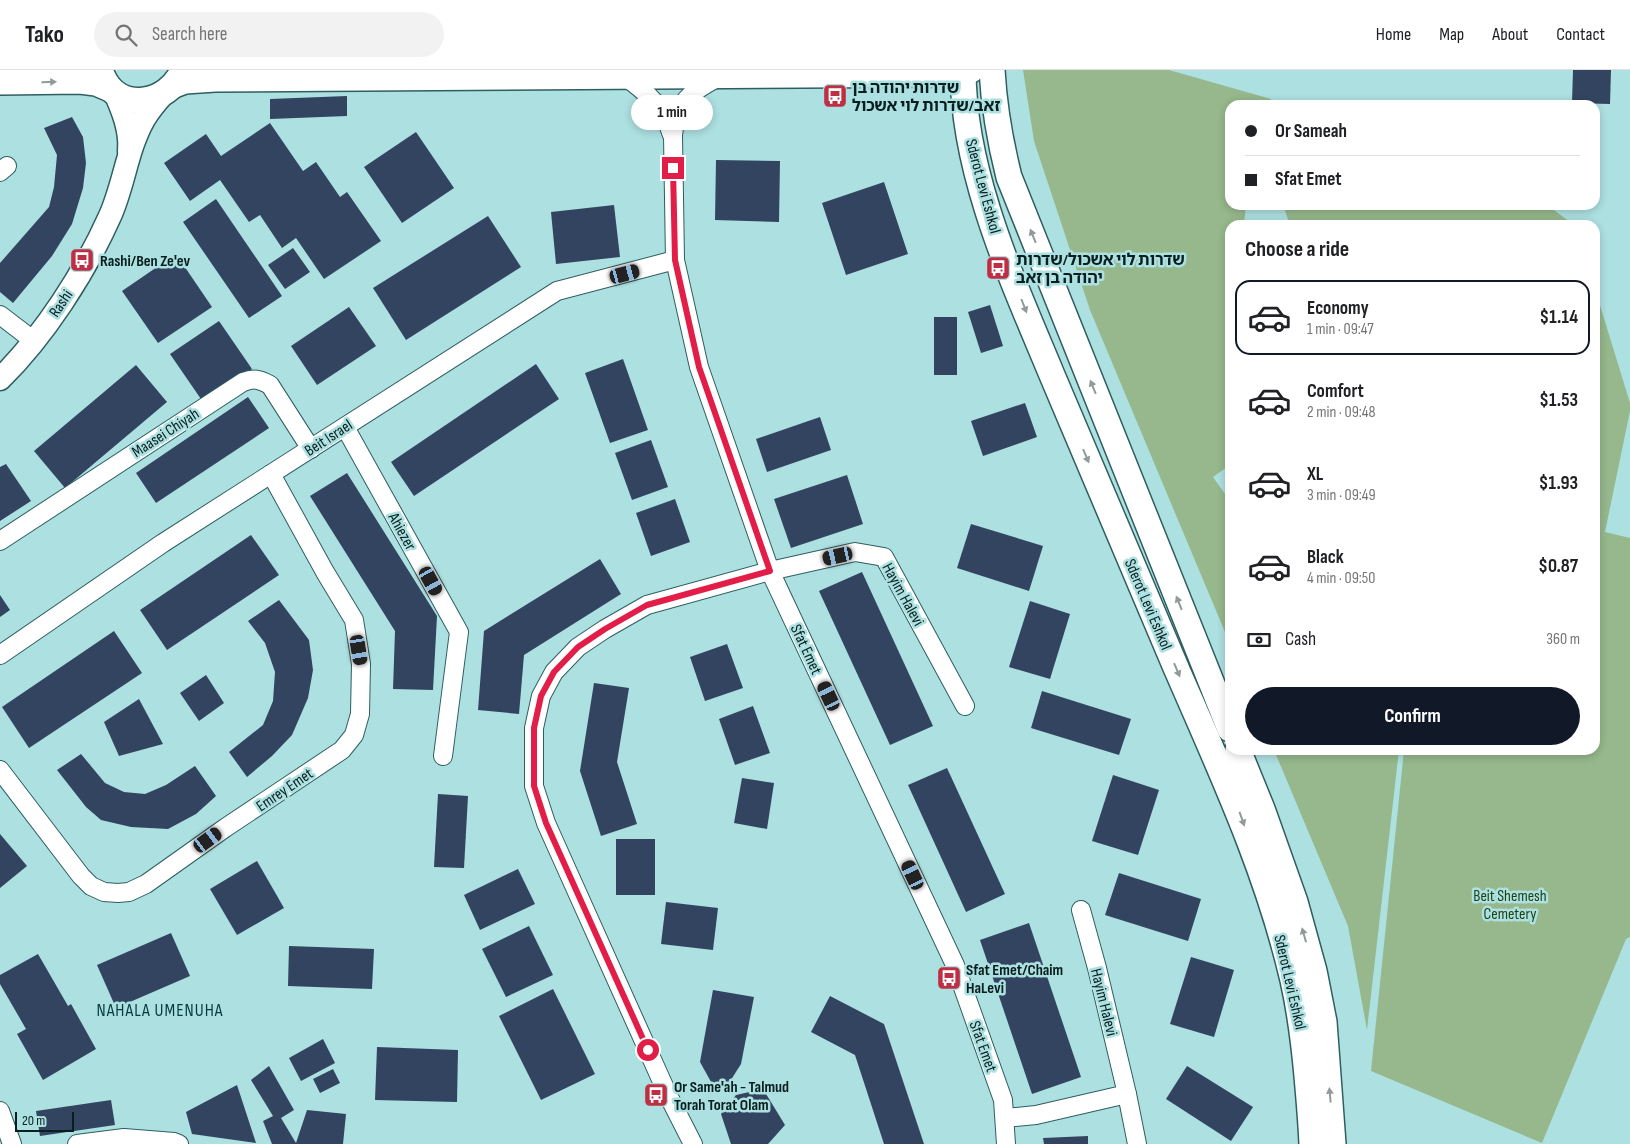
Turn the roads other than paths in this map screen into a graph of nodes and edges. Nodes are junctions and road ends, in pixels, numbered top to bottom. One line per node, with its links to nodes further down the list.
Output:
1 (992, 70): 21 (main road, Sderot Levi Eshkol, one-way to 1)
2 (966, 71): 3 (main road); 35 (main road, Sderot Levi Eshkol, one-way to 35)
3 (721, 75): 4 (main road); 8 (street, Sfat Emet)
4 (624, 76): 6 (main road); 8 (street, Sfat Emet)
5 (0, 82): 7 (main road, one-way to 7)
6 (174, 82): 7 (main road); 9 (street, Rashi)
7 (109, 84): 9 (street, Rashi)
8 (673, 135): 10 (street, Sfat Emet)
9 (128, 162): 12 (street, Rashi)
10 (675, 260): 14 (street, Beit Israel); 18 (street, Sfat Emet)
11 (0, 315): 12 (street)
12 (34, 340): 13 (street, Rashi)
13 (0, 379)
14 (345, 427): 15 (street, Beit Israel); 23 (street, Ahiezer)
15 (311, 448): 16 (street, Beit Israel); 17 (street, Maasei Chiyah)
16 (271, 474): 19 (street, Beit Israel); 24 (street, Emrey Emet)
17 (0, 541)
18 (770, 571): 20 (street, Hayim Halevi); 28 (street, Sfat Emet); 32 (street)
19 (0, 655)
20 (965, 706)
21 (1225, 717)
22 (1240, 755): 36 (main road, Sderot Levi Eshkol, one-way to 22)
23 (443, 756)
24 (0, 770)
25 (1081, 910): 26 (street, Hayim Halevi)
26 (1127, 1094): 28 (street); 34 (street, Hayim Halevi)
27 (0, 1111): 29 (street)
28 (1004, 1118): 33 (street, Sfat Emet)
29 (12, 1144)
30 (77, 1144): 31 (street)
31 (179, 1144)
32 (693, 1144)
33 (1006, 1144)
34 (1137, 1144)
35 (1312, 1144)
36 (1333, 1144)

